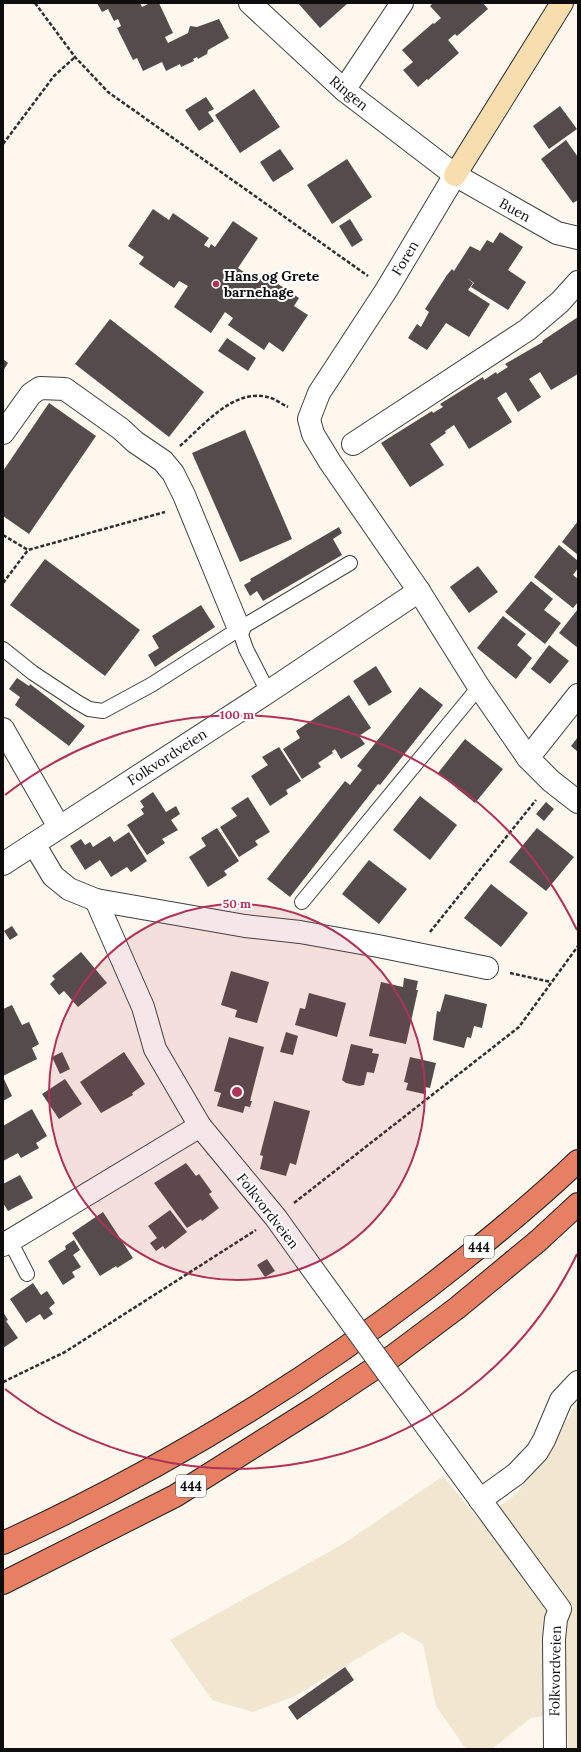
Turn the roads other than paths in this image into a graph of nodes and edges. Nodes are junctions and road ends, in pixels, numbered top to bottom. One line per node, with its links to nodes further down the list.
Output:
1 (402, 3): 4 (street)
2 (562, 3): 5 (street, Foren)
3 (252, 4): 4 (street, Ringen)
4 (344, 90): 5 (street, Ringen)
5 (455, 176): 6 (street, Buen); 11 (street, Foren)
6 (578, 238)
7 (578, 282): 9 (street)
8 (3, 433): 12 (street)
9 (353, 444)
10 (350, 563): 12 (lane)
11 (419, 591): 14 (street); 15 (street, Folkvordveien)
12 (239, 629): 13 (lane); 15 (lane)
13 (3, 649)
14 (479, 687): 18 (street); 24 (lane)
15 (268, 692): 20 (street, Folkvordveien)
16 (578, 694): 18 (street)
17 (3, 729): 20 (street)
18 (528, 758): 19 (street)
19 (578, 802)
20 (60, 827): 21 (street, Folkvordveien)
21 (34, 844): 22 (street, Folkvordveien); 23 (street)
22 (3, 864)
23 (96, 900): 25 (street); 26 (street, Folkvordveien)
24 (302, 902)
25 (487, 968)
26 (200, 1126): 29 (street); 32 (street, Folkvordveien, bridge)
27 (578, 1161): 33 (highway, 444)
28 (578, 1204): 34 (highway, 444)
29 (6, 1243): 30 (lane)
30 (27, 1274)
31 (578, 1382): 32 (street)
32 (480, 1500): 35 (street, Folkvordveien)
33 (3, 1543)
34 (3, 1583)
35 (555, 1749)

